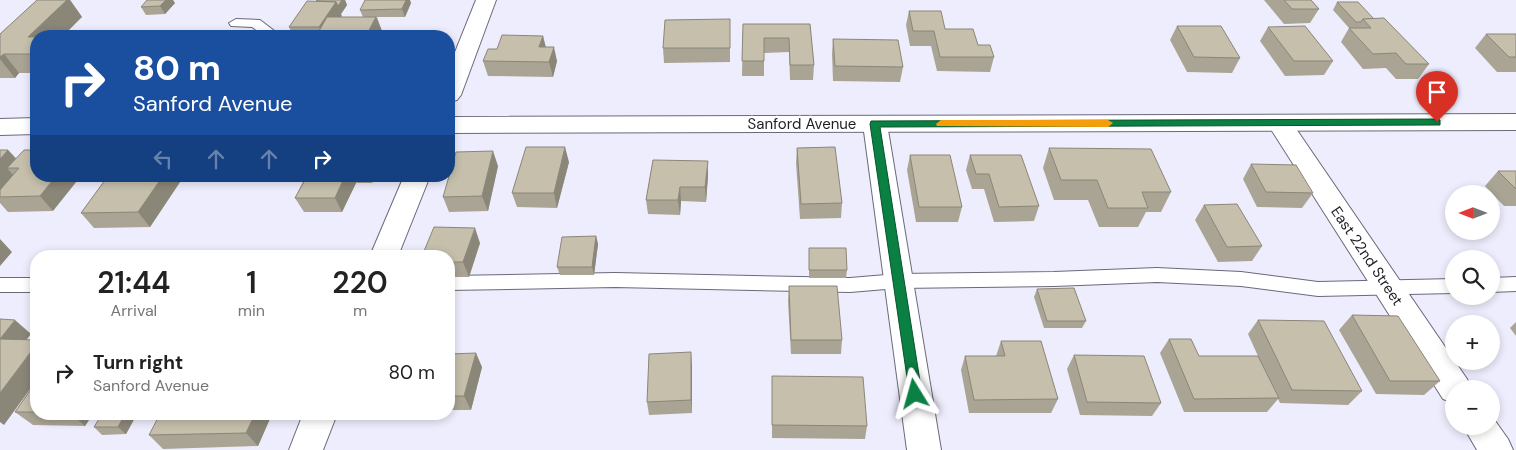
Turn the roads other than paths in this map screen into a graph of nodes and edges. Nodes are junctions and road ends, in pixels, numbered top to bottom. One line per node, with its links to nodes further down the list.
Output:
1 (486, 0): 4 (main road)
2 (236, 23): 3 (lane)
3 (265, 30)
4 (455, 80)
5 (1516, 122): 6 (main road, Sanford Avenue)
6 (1279, 123): 7 (main road, Sanford Avenue); 20 (main road, East 22nd Street)
7 (875, 124): 8 (main road, Sanford Avenue); 13 (main road)
8 (455, 125)
9 (0, 126): 10 (main road)
10 (30, 126)
11 (414, 182): 12 (main road)
12 (386, 250)
13 (898, 281): 14 (lane); 20 (lane); 25 (main road)
14 (455, 283)
15 (1516, 284): 18 (lane)
16 (0, 285): 17 (lane)
17 (30, 285)
18 (1500, 285)
19 (1445, 286): 20 (lane)
20 (1388, 288): 21 (main road, East 22nd Street)
21 (1449, 380)
22 (318, 420): 24 (main road)
23 (1486, 435): 26 (main road)
24 (306, 450)
25 (924, 450)
26 (1496, 450)

